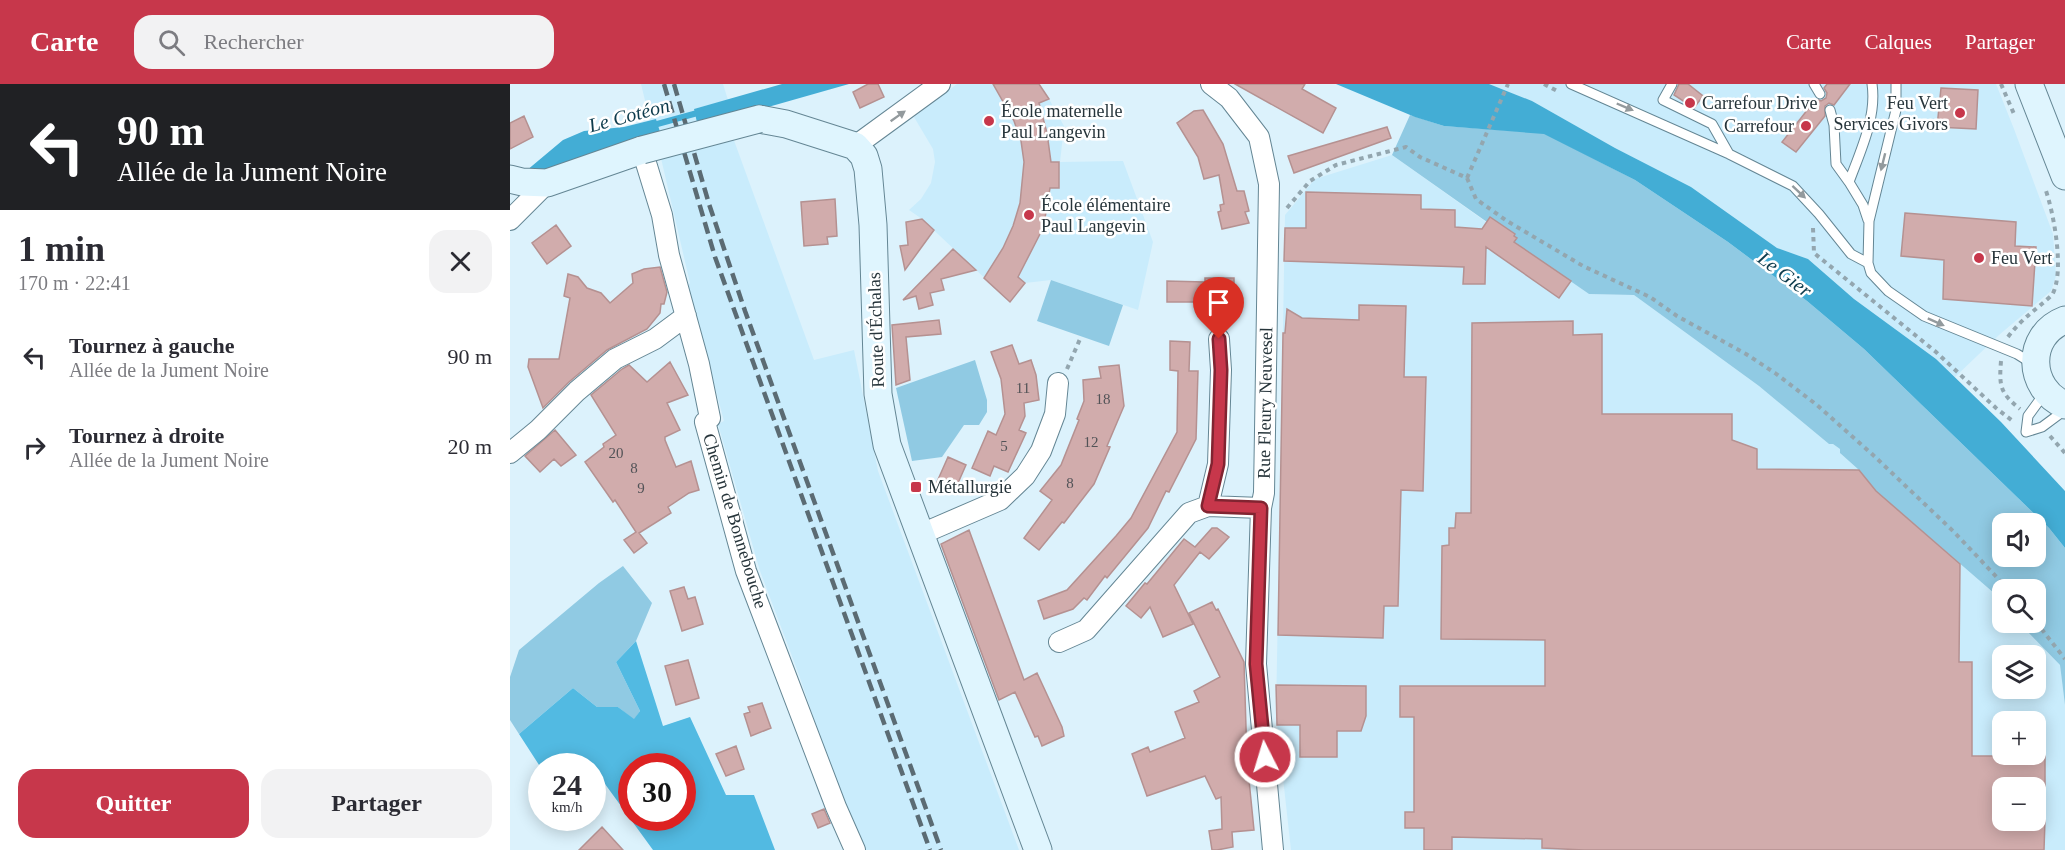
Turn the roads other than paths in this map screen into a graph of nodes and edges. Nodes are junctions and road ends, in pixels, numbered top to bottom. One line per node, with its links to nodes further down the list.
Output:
1 (1211, 84): 30 (street, Rue Fleury Neuvesel)
2 (1571, 84): 13 (lane, one-way to 13)
3 (1672, 84): 13 (lane)
4 (1814, 84): 9 (lane)
5 (1872, 84): 16 (lane)
6 (1896, 84): 19 (lane, one-way to 19)
7 (2029, 84): 15 (street)
8 (937, 85): 11 (street, one-way to 8)
9 (1820, 94)
10 (1830, 110): 16 (lane)
11 (855, 146): 12 (street, bridge); 31 (street, Route d'Échalas)
12 (642, 150): 17 (street); 21 (street, Chemin de Bonnebouche)
13 (1729, 154): 20 (lane, one-way to 20)
14 (510, 179): 17 (street)
15 (2054, 180)
16 (1849, 182): 19 (lane)
17 (547, 183): 18 (street)
18 (510, 220)
19 (1869, 221): 20 (lane)
20 (1868, 263): 24 (lane, one-way to 24)
21 (686, 316): 28 (street); 33 (street, Chemin de Bonnebouche)
22 (2064, 319): 24 (street)
23 (1219, 339): 29 (street)
24 (2035, 366): 26 (street)
25 (1058, 383): 31 (street)
26 (2055, 399): 27 (lane)
27 (2065, 410)
28 (510, 453)
29 (1208, 506): 30 (street); 32 (street)
30 (1261, 508): 35 (street, Rue Fleury Neuvesel)
31 (919, 535): 34 (street, Route d'Échalas)
32 (1059, 642)
33 (855, 850)
34 (1038, 850)
35 (1273, 850)

